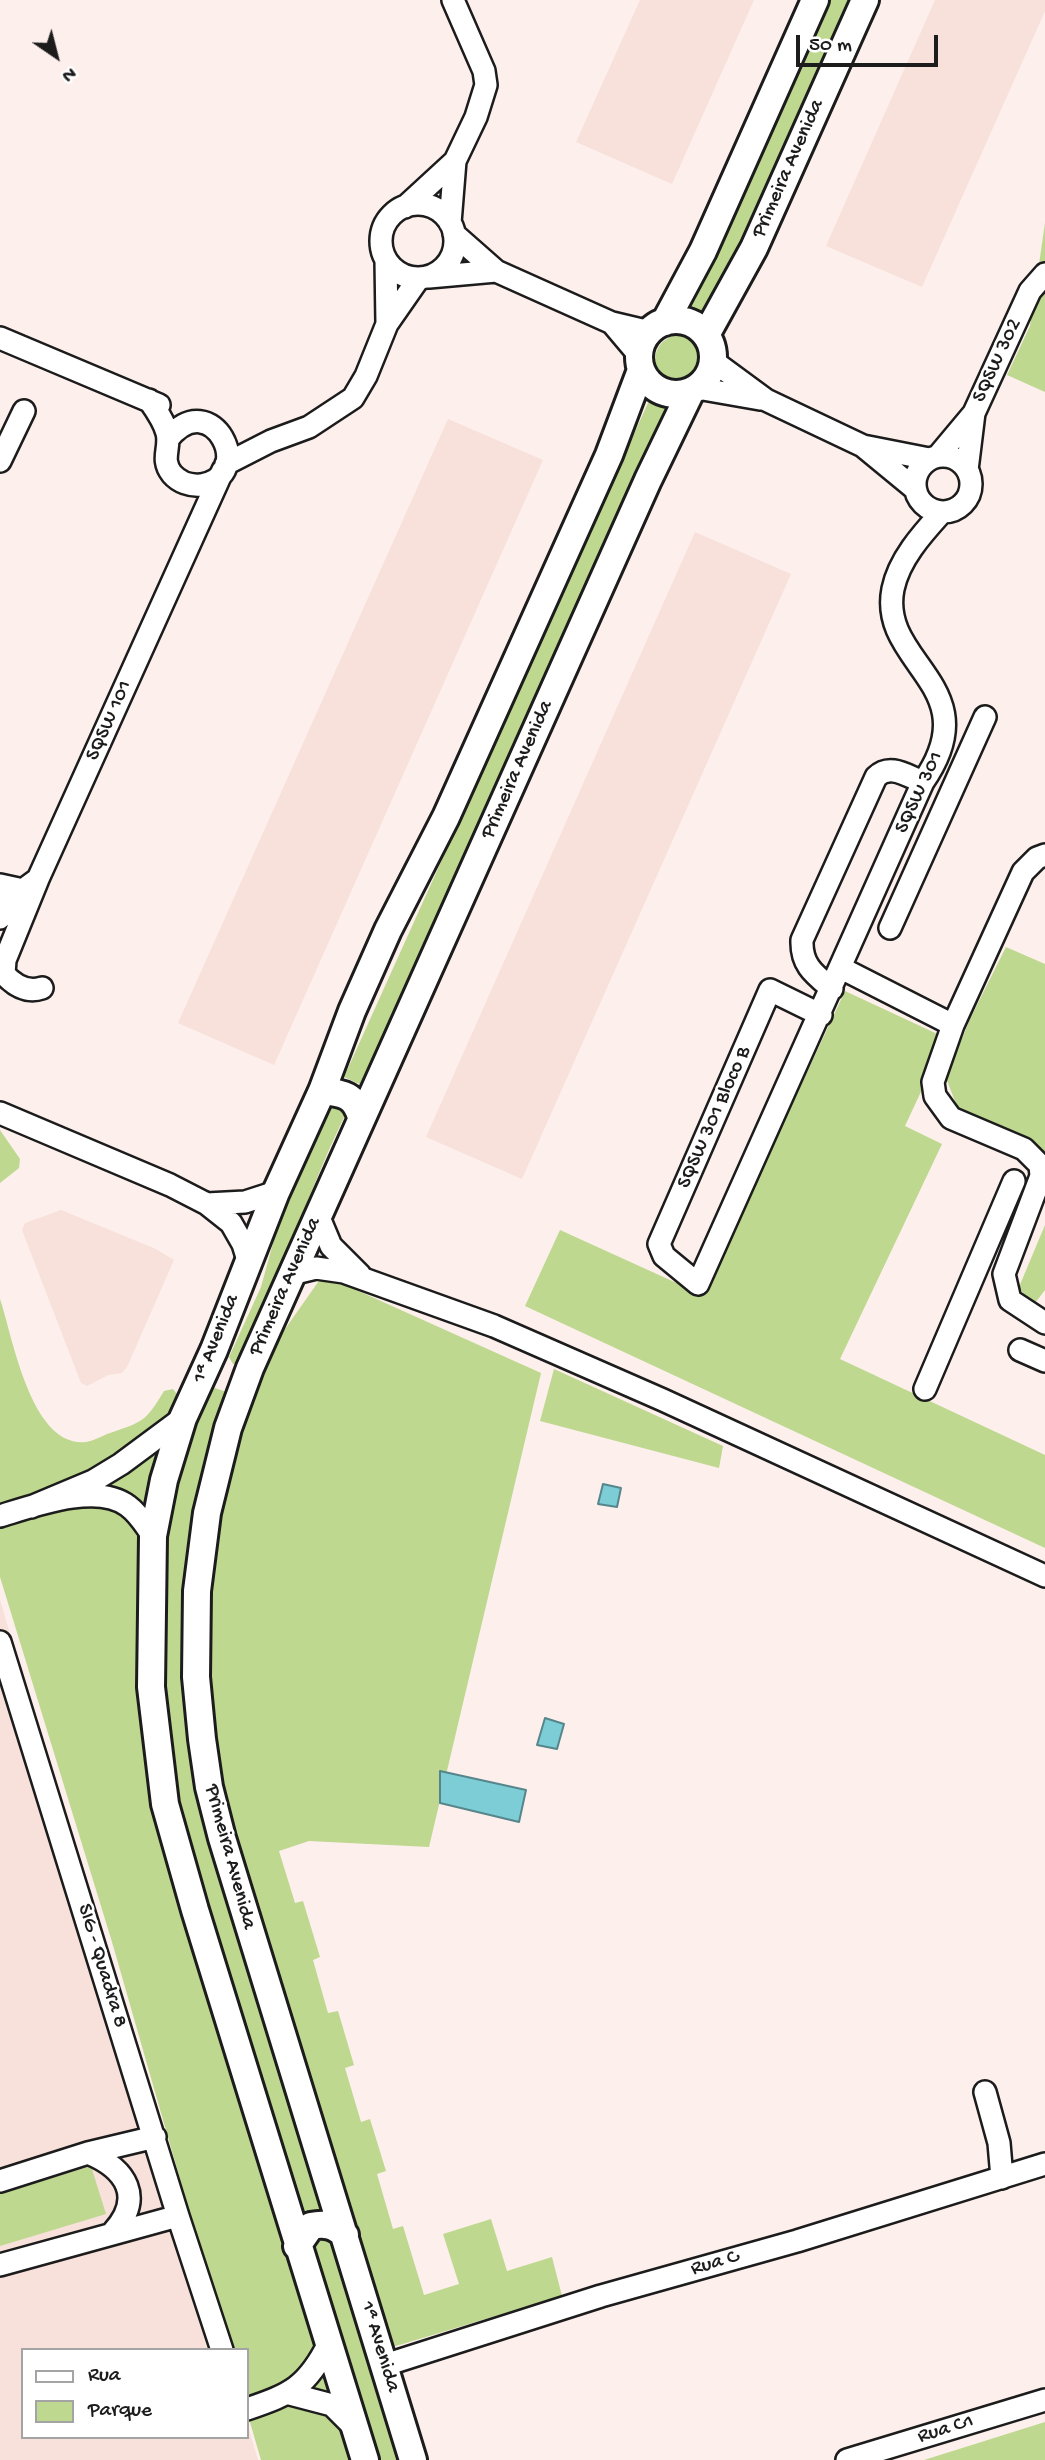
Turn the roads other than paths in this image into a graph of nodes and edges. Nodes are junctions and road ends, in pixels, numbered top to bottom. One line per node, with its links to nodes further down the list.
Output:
1 (453, 0): 4 (street)
2 (816, 0): 14 (main road)
3 (865, 0): 12 (main road, Primeira Avenida)
4 (456, 161): 5 (street); 6 (street)
5 (405, 207): 6 (street); 7 (street)
6 (452, 228): 8 (street); 10 (street)
7 (386, 260): 10 (street); 11 (street)
8 (496, 271): 10 (street); 14 (street)
9 (1045, 274): 20 (street, SQSW 302)
10 (422, 278): 11 (street)
11 (387, 324): 24 (street)
12 (706, 335): 14 (main road); 15 (main road)
13 (2, 344): 17 (street)
14 (649, 345): 16 (main road); 49 (main road)
15 (713, 360): 16 (main road); 18 (street)
16 (694, 389): 18 (street); 51 (main road, Primeira Avenida)
17 (149, 400): 21 (street); 23 (street)
18 (766, 400): 25 (street)
19 (24, 411): 27 (street)
20 (974, 413): 26 (street, SQSW 302); 29 (street, SQSW 302)
21 (193, 422): 22 (street); 23 (street)
22 (222, 436): 24 (street); 28 (street)
23 (168, 439): 30 (street)
24 (271, 441): 28 (street)
25 (863, 446): 26 (street); 31 (street)
26 (933, 458): 29 (street); 31 (street)
27 (0, 461)
28 (225, 467): 30 (street); 33 (street, SQSW 101)
29 (967, 470): 32 (street)
30 (186, 484): 33 (street)
31 (918, 495): 32 (street); 34 (street, SQSW 301)
32 (942, 512): 34 (street, SQSW 301)
33 (199, 523): 40 (street, SQSW 101)
34 (916, 540): 36 (street, SQSW 301)
35 (985, 717): 38 (street)
36 (923, 782): 37 (street, SQSW 301); 46 (street)
37 (895, 846): 38 (street); 44 (street, SQSW 301)
38 (922, 855): 43 (street)
39 (1045, 855): 48 (street)
40 (38, 879): 41 (street); 45 (street, SQSW 101)
41 (6, 887): 42 (street)
42 (0, 918)
43 (890, 928)
44 (841, 968): 46 (street, SQSW 301); 48 (street)
45 (42, 988)
46 (832, 989): 47 (street, SQSW 301)
47 (821, 1015): 61 (street, SQSW 301); 61 (street, SQSW 301 Bloco B)
48 (953, 1025): 57 (street)
49 (322, 1091): 51 (main road); 53 (main road)
50 (0, 1113): 54 (street)
51 (361, 1117): 55 (main road, Primeira Avenida)
52 (1014, 1181): 56 (street)
53 (276, 1192): 54 (street); 58 (main road)
54 (207, 1204): 58 (street)
55 (318, 1215): 59 (main road, Primeira Avenida); 60 (street)
56 (996, 1227): 57 (street); 67 (street)
57 (1014, 1243): 62 (street)
58 (248, 1260): 63 (main road, 1ª Avenida)
59 (291, 1273): 60 (street); 66 (main road, Primeira Avenida)
60 (362, 1276): 72 (street)
61 (698, 1284)
62 (1045, 1323)
63 (214, 1350): 66 (main road); 68 (main road, 1ª Avenida)
64 (1020, 1350): 65 (street)
65 (1045, 1361)
66 (250, 1368): 82 (main road, Primeira Avenida)
67 (925, 1389)
68 (183, 1418): 69 (street); 71 (main road)
69 (31, 1507): 70 (street); 71 (street)
70 (0, 1516)
71 (153, 1536): 83 (main road)
72 (1045, 1576)
73 (0, 1642): 75 (street, SIG - Quadra 8)
74 (985, 2092): 78 (street)
75 (155, 2137): 76 (street); 80 (street, SIG - Quadra 8)
76 (88, 2153): 79 (street); 81 (street)
77 (1045, 2164): 78 (street, Rua C)
78 (1002, 2178): 87 (street, Rua C)
79 (0, 2181)
80 (178, 2216): 81 (street); 86 (street, SIG - Quadra 8)
81 (113, 2232): 84 (street)
82 (345, 2235): 83 (main road); 87 (main road, 1ª Avenida)
83 (297, 2246): 85 (main road)
84 (0, 2265)
85 (329, 2343): 88 (street); 91 (main road)
86 (221, 2348)
87 (385, 2365): 93 (main road, 1ª Avenida)
88 (290, 2394): 90 (street); 91 (street)
89 (1045, 2400): 94 (street, Rua C1)
90 (248, 2409)
91 (354, 2427): 92 (main road)
92 (365, 2460)
93 (413, 2460)
94 (847, 2460)

